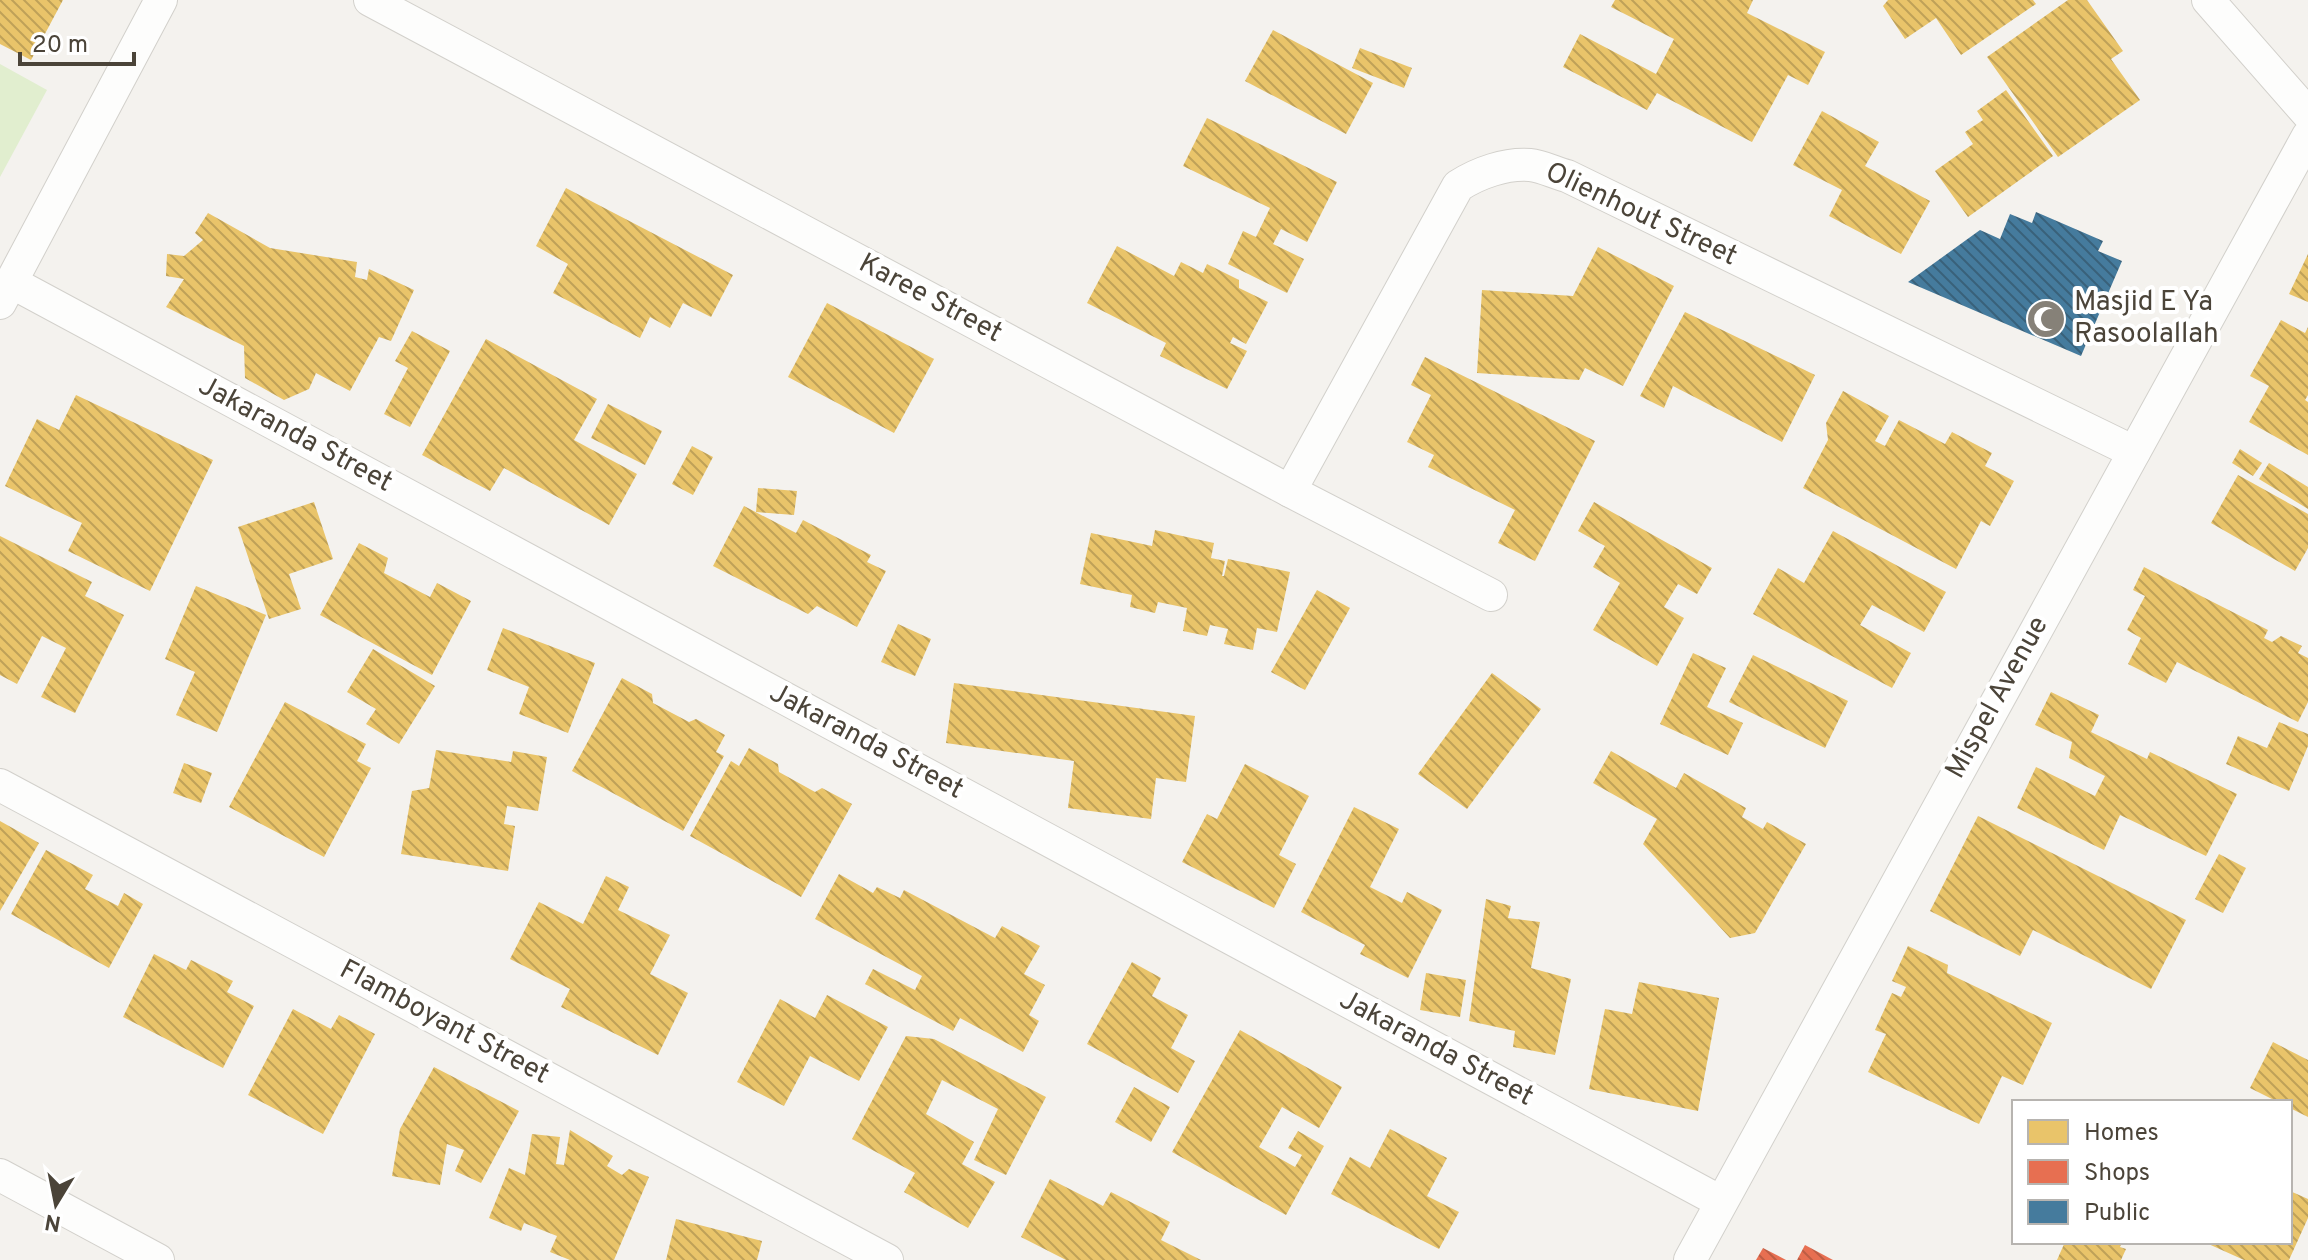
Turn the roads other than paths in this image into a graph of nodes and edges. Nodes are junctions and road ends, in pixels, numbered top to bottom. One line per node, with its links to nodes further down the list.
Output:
1 (161, 0): 6 (street)
2 (370, 0): 8 (street, Karee Street)
3 (2208, 0): 4 (street)
4 (2308, 114)
5 (2308, 136): 7 (street, Mispel Avenue)
6 (6, 292): 12 (street, Jakaranda Street)
7 (2134, 452): 8 (street, Olienhout Street); 12 (street, Mispel Avenue)
8 (1290, 491): 9 (street, Karee Street)
9 (1491, 595)
10 (0, 785): 14 (street, Flamboyant Street)
11 (0, 1175): 13 (street)
12 (1721, 1202): 15 (street, Mispel Avenue)
13 (158, 1260)
14 (887, 1260)
15 (1690, 1260)

